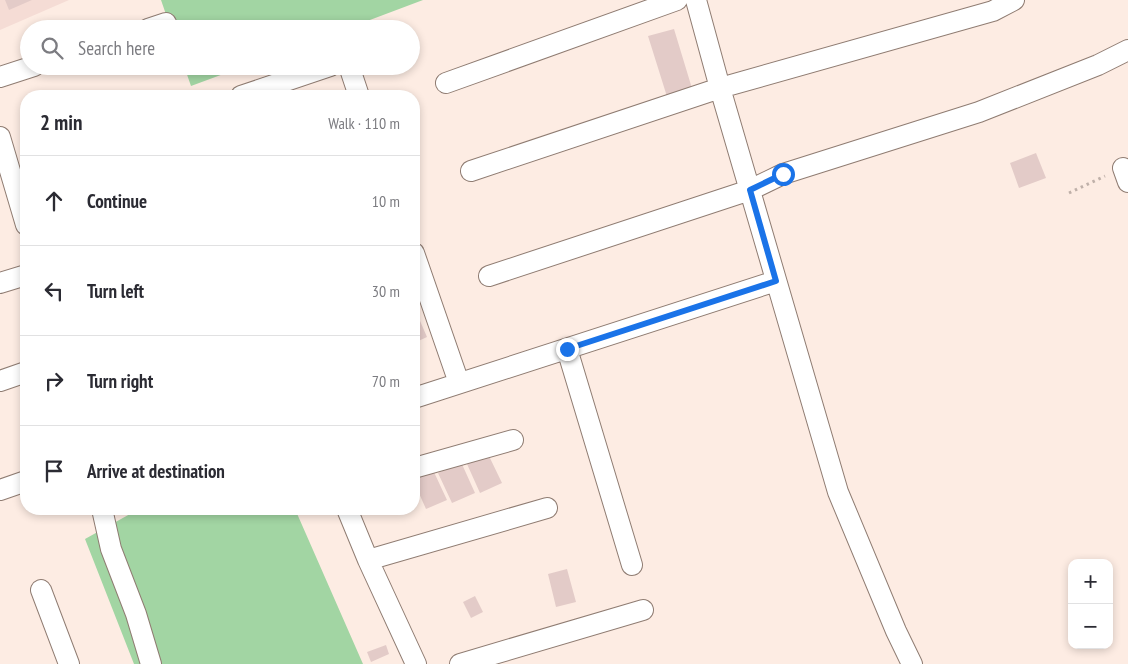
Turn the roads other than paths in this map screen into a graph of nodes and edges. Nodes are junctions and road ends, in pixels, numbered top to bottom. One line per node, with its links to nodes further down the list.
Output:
1 (677, 0): 9 (street)
2 (696, 0): 10 (street)
3 (1014, 0): 10 (street)
4 (1128, 50): 16 (street)
5 (20, 71): 8 (street)
6 (303, 75): 11 (street)
7 (352, 75): 12 (street)
8 (0, 77)
9 (446, 83)
10 (720, 88): 14 (street); 16 (street)
11 (259, 90)
12 (357, 90)
13 (0, 137): 15 (street)
14 (471, 171)
15 (13, 178): 17 (street)
16 (750, 190): 19 (street); 21 (street)
17 (20, 203)
18 (420, 270): 26 (street)
19 (489, 276)
20 (20, 277): 22 (street)
21 (776, 281): 23 (street); 43 (street)
22 (0, 283)
23 (567, 349): 26 (street); 36 (street)
24 (20, 374): 25 (street)
25 (0, 381)
26 (459, 383): 27 (street)
27 (420, 396)
28 (513, 440): 29 (street)
29 (420, 466)
30 (20, 482): 31 (street)
31 (0, 490)
32 (547, 508): 35 (street)
33 (103, 515): 40 (street)
34 (349, 515): 35 (street)
35 (368, 560): 41 (street)
36 (632, 565)
37 (41, 590): 39 (street)
38 (643, 610): 42 (street)
39 (69, 664)
40 (150, 664)
41 (416, 664)
42 (460, 664)
43 (912, 664)

